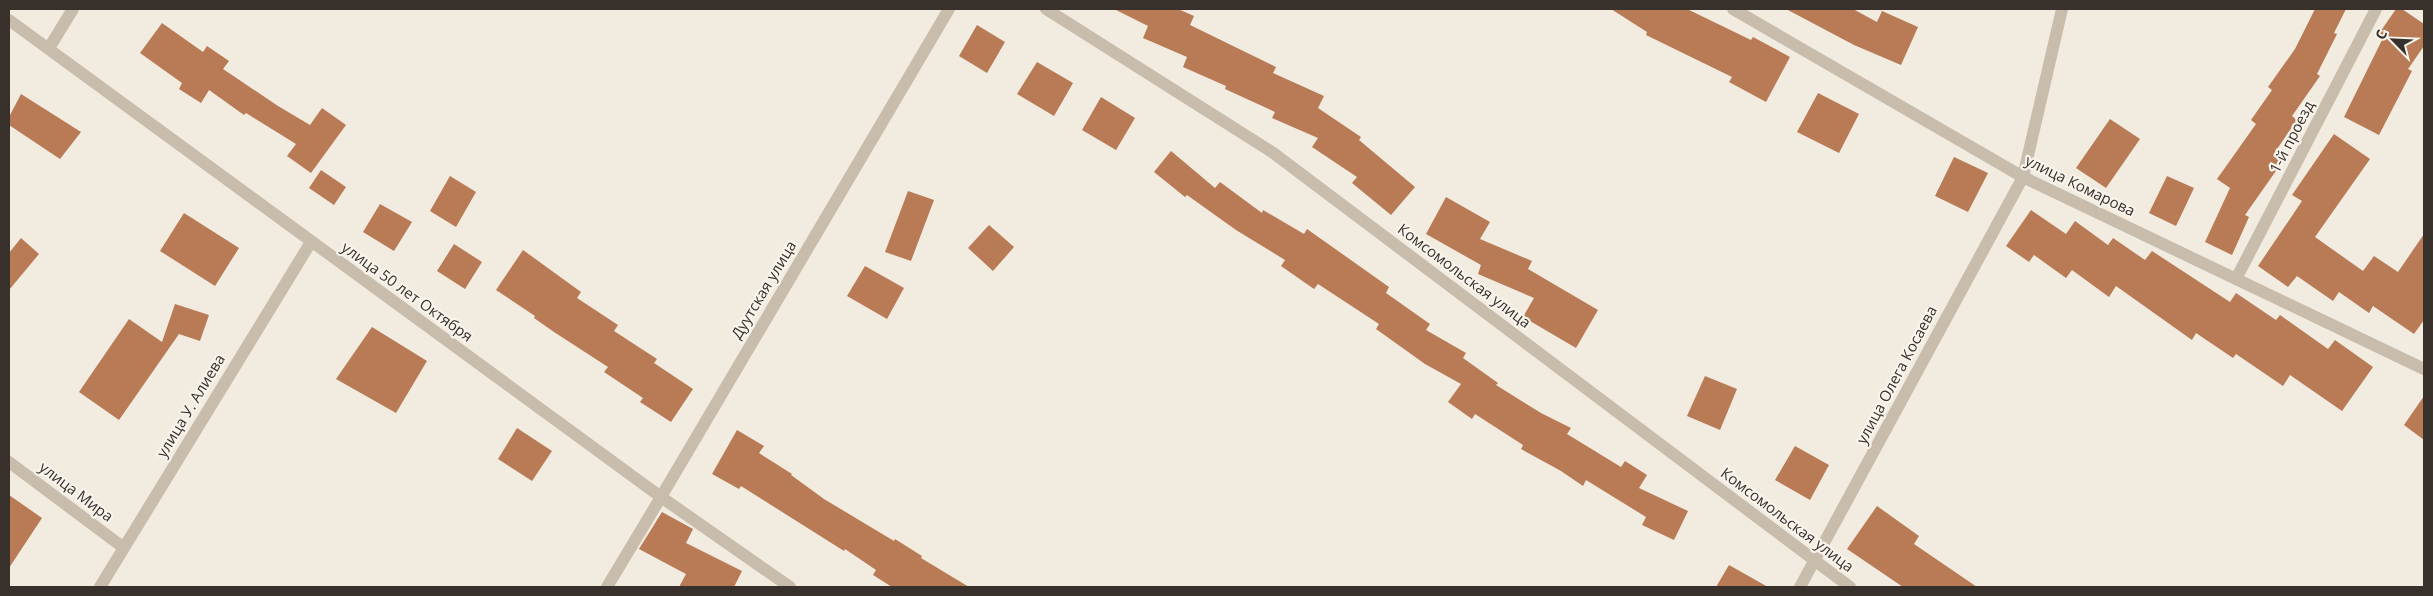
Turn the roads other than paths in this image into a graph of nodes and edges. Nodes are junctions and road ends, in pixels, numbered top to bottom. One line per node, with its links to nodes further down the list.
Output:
1 (73, 9): 8 (street)
2 (949, 9): 14 (street, Дуутская улица)
3 (1046, 9): 16 (street, Комсомольская улица)
4 (1733, 9): 9 (street, улица Комарова)
5 (2062, 9): 9 (street, улица Олега Косаева)
6 (2376, 9): 11 (street, 1-й проезд)
7 (9, 20): 8 (street, улица 50 лет Октября)
8 (49, 48): 10 (street, улица 50 лет Октября)
9 (2022, 177): 11 (street, улица Комарова); 16 (street, улица Олега Косаева)
10 (311, 242): 14 (street, улица 50 лет Октября); 15 (street, улица У. Алиева)
11 (2236, 279): 12 (street, улица Комарова)
12 (2424, 369)
13 (9, 462): 15 (street, улица Мира)
14 (661, 497): 18 (street, Дуутская улица); 19 (street, улица 50 лет Октября)
15 (124, 548): 17 (street, улица У. Алиева)
16 (1815, 562): 20 (street, улица Олега Косаева); 21 (street, Комсомольская улица)
17 (100, 587)
18 (607, 587)
19 (790, 587)
20 (1800, 587)
21 (1850, 587)

